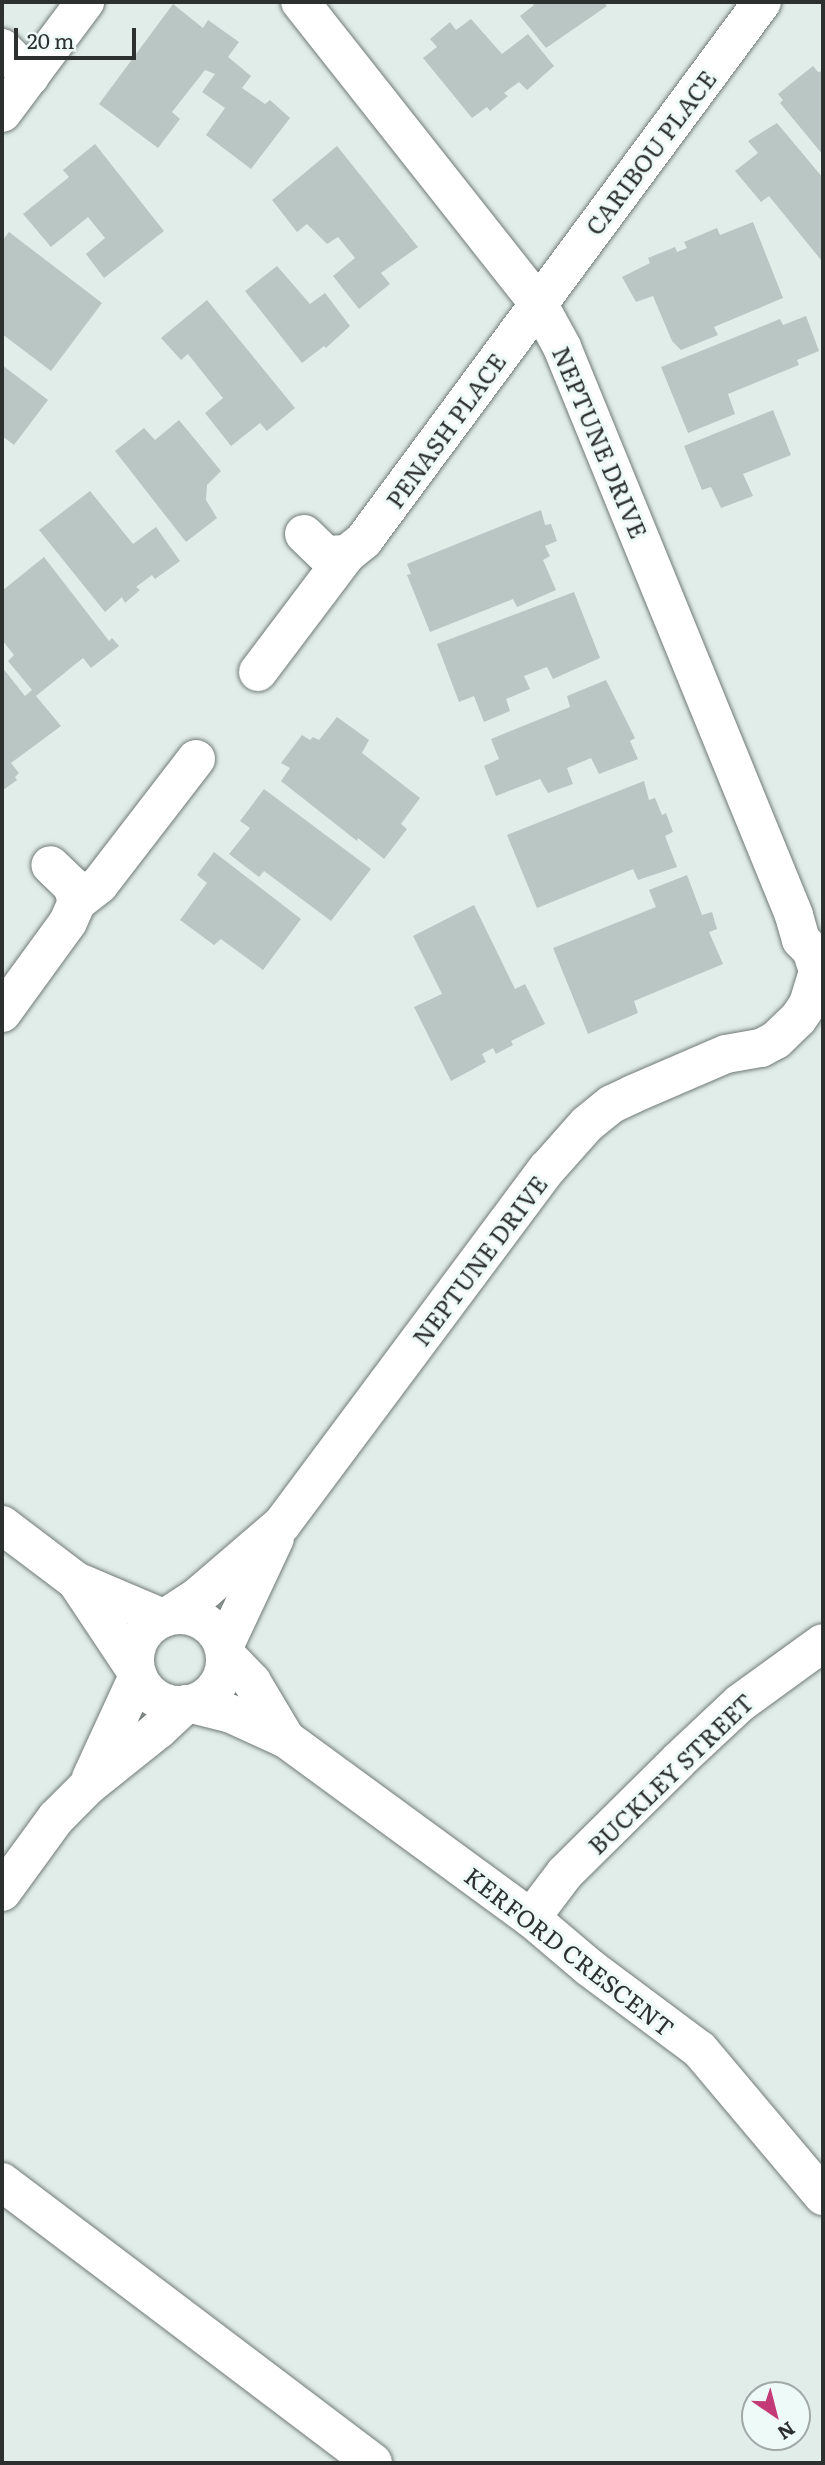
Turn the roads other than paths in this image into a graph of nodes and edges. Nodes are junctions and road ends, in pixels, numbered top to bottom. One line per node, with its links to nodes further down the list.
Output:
1 (85, 2): 5 (street)
2 (299, 2): 7 (street, NEPTUNE DRIVE)
3 (762, 2): 7 (street, CARIBOU PLACE)
4 (2, 48): 5 (street)
5 (30, 76): 6 (street)
6 (2, 113)
7 (538, 303): 9 (street, PENASH PLACE); 15 (street, NEPTUNE DRIVE)
8 (304, 534): 9 (street)
9 (348, 554): 10 (street, PENASH PLACE)
10 (258, 672)
11 (196, 759): 13 (street)
12 (50, 865): 13 (street)
13 (77, 902): 14 (street)
14 (2, 1013)
15 (800, 1022): 16 (street, NEPTUNE DRIVE)
16 (282, 1524): 19 (street, NEPTUNE DRIVE); 21 (street, NEPTUNE DRIVE)
17 (2, 1525): 18 (street)
18 (76, 1581): 19 (street); 22 (street)
19 (165, 1617): 21 (street); 22 (street)
20 (823, 1643): 27 (street, BUCKLEY STREET)
21 (224, 1650): 23 (street); 24 (street, KERFORD CRESCENT)
22 (137, 1673): 23 (street); 25 (street)
23 (189, 1704): 24 (street, KERFORD CRESCENT); 25 (street)
24 (286, 1739): 27 (street, KERFORD CRESCENT)
25 (88, 1786): 26 (street)
26 (2, 1892)
27 (531, 1918): 29 (street, KERFORD CRESCENT)
28 (2, 2182): 30 (street)
29 (823, 2196)
30 (373, 2463)

